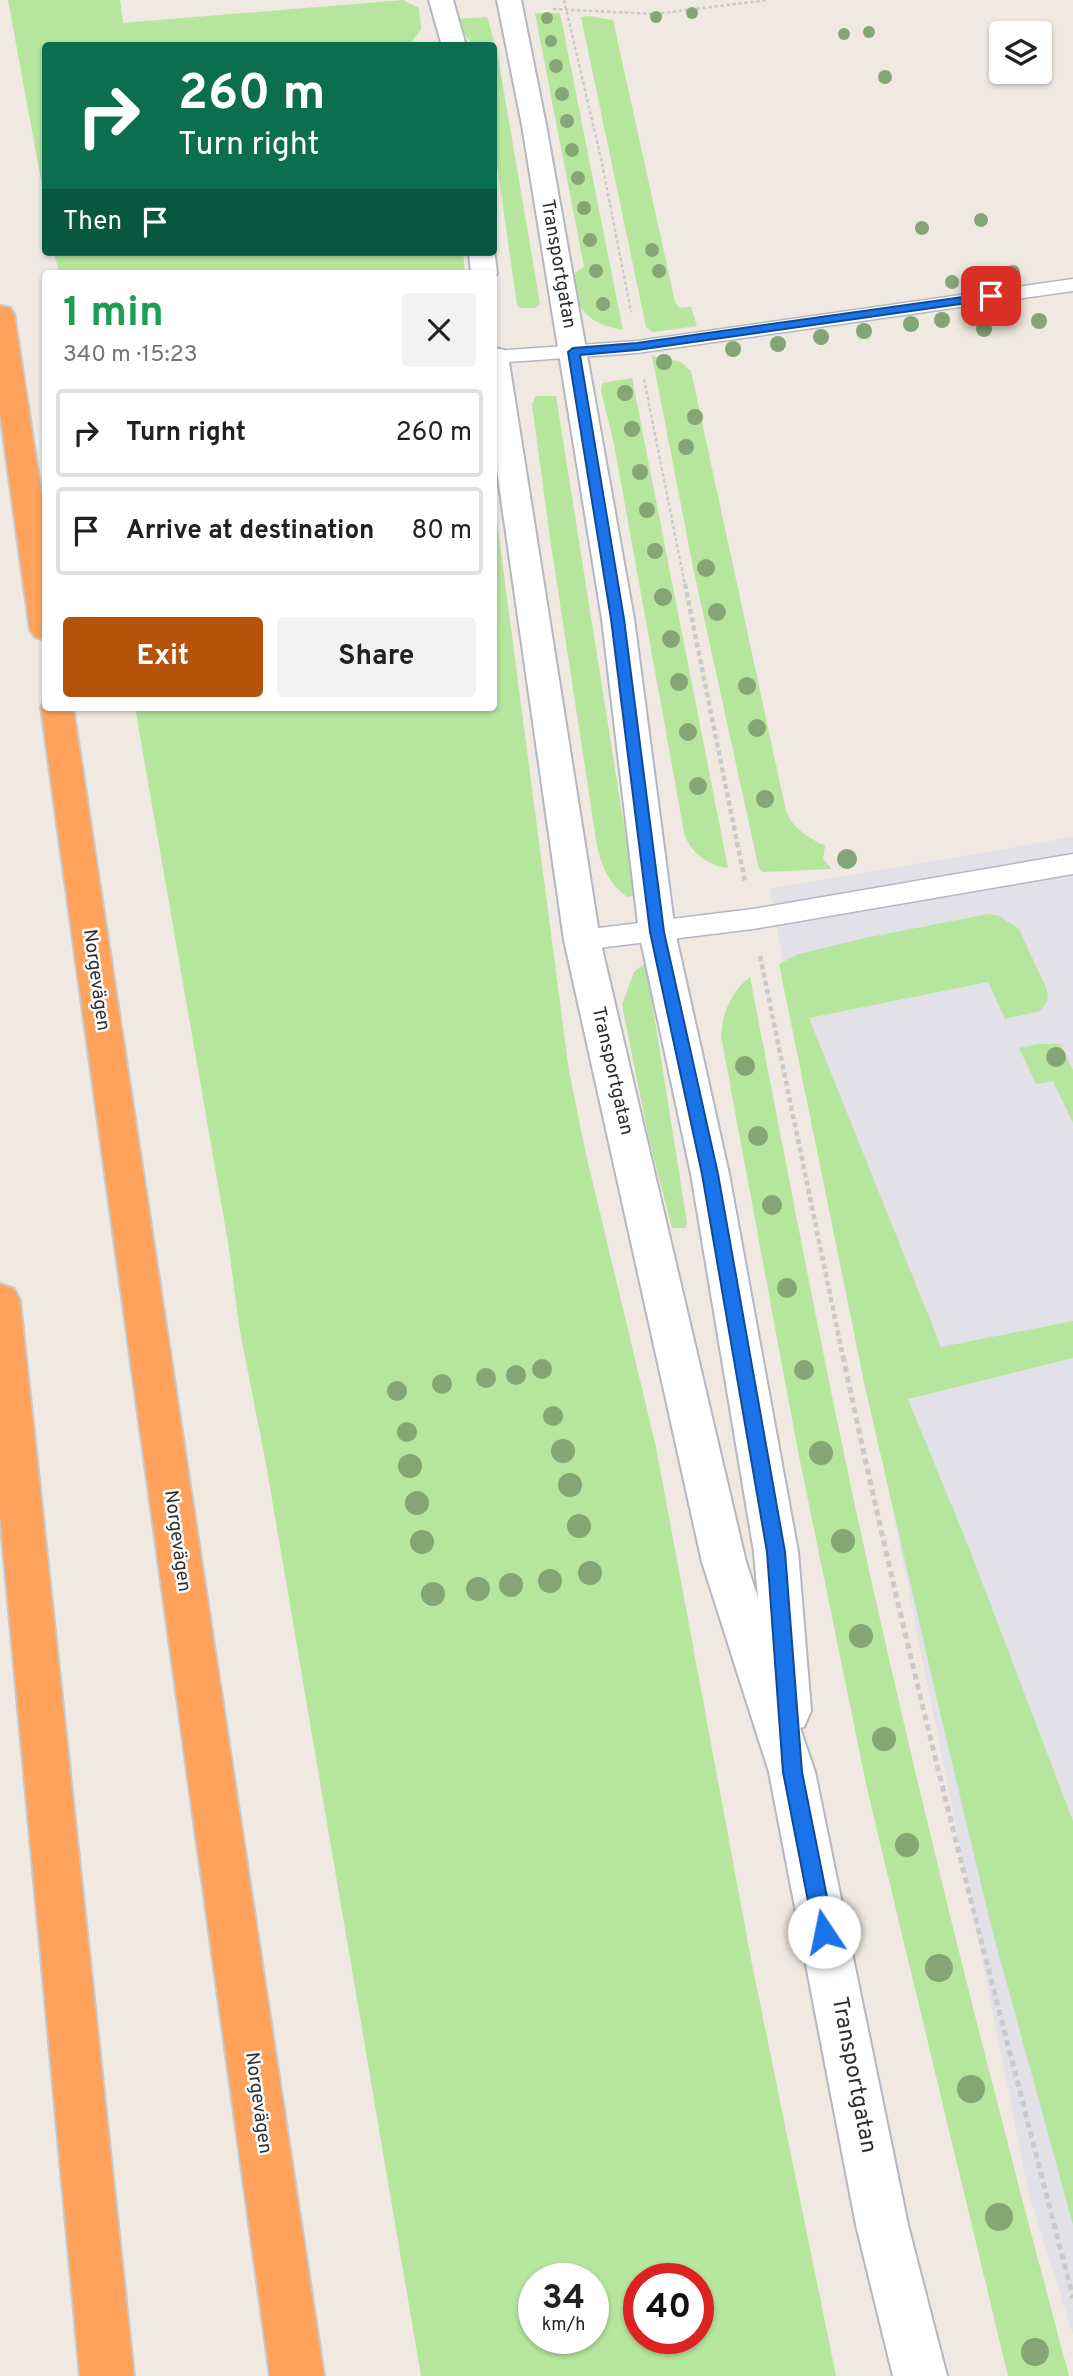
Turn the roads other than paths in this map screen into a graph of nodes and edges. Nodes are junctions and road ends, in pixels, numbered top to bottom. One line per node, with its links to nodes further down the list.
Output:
1 (442, 0): 3 (street)
2 (509, 0): 6 (street, Transportgatan)
3 (453, 42)
4 (1073, 285): 6 (lane)
5 (0, 314): 9 (highway)
6 (573, 352): 7 (lane); 12 (street, Transportgatan)
7 (497, 356)
8 (497, 376): 13 (street, Transportgatan)
9 (42, 603)
10 (58, 711): 17 (highway, Norgevägen)
11 (1073, 864): 12 (lane)
12 (657, 932): 13 (lane); 15 (street, Transportgatan)
13 (582, 940): 15 (street, Transportgatan)
14 (0, 1301): 16 (highway)
15 (792, 1772): 18 (street, Transportgatan)
16 (107, 2376)
17 (297, 2376)
18 (920, 2376)

